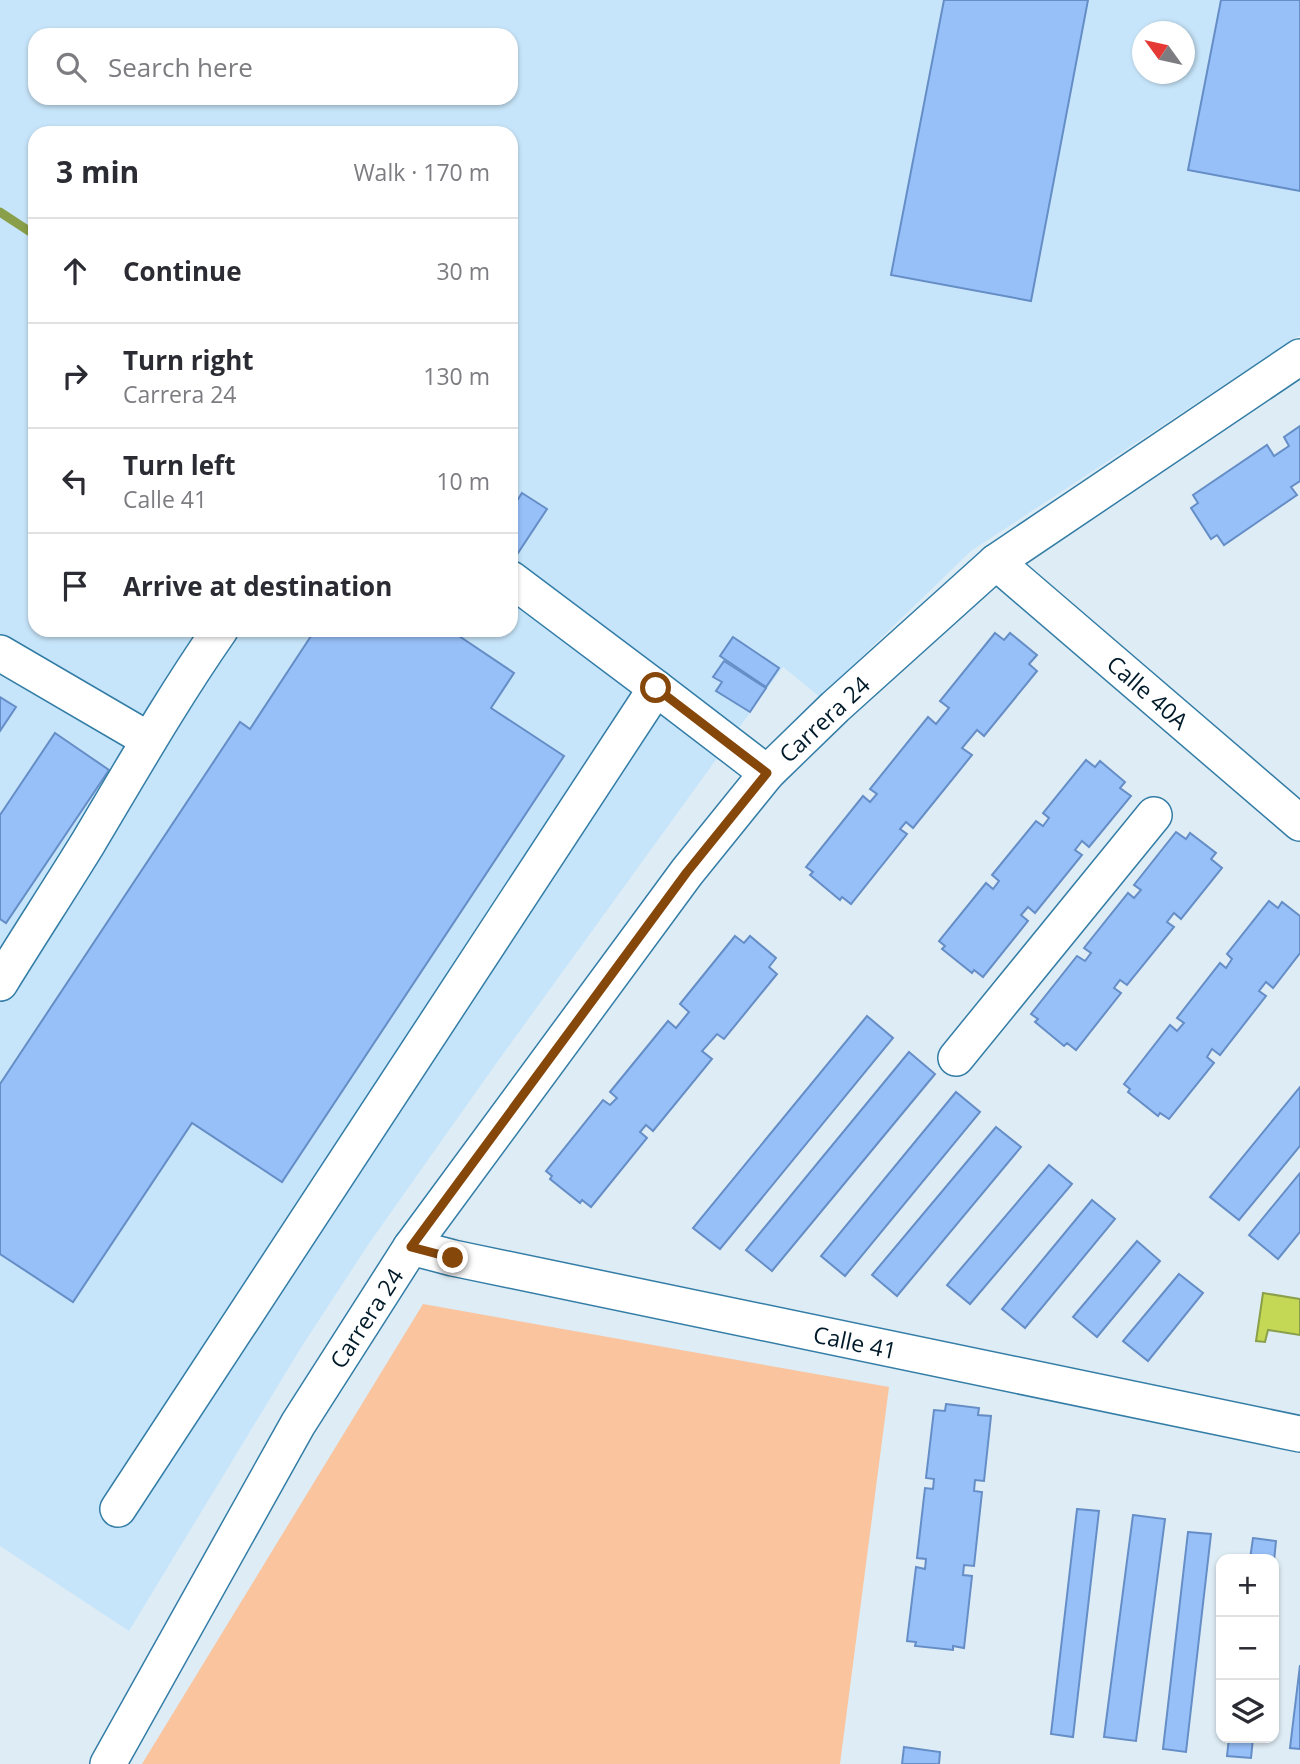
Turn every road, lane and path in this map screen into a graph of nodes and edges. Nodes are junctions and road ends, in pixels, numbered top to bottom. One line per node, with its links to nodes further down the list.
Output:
1 (1300, 357): 2 (street, Carrera 24)
2 (996, 562): 8 (street, Carrera 24); 10 (street, Calle 40A)
3 (518, 584): 6 (street)
4 (215, 637): 7 (street)
5 (0, 653): 7 (street)
6 (656, 688): 8 (street); 15 (street)
7 (149, 740): 11 (street)
8 (767, 773): 13 (street, Carrera 24)
9 (1154, 815): 12 (street)
10 (1300, 823)
11 (0, 983)
12 (956, 1058)
13 (411, 1247): 14 (street, Calle 41); 16 (street, Carrera 24)
14 (1300, 1434)
15 (118, 1509)
16 (108, 1764)

